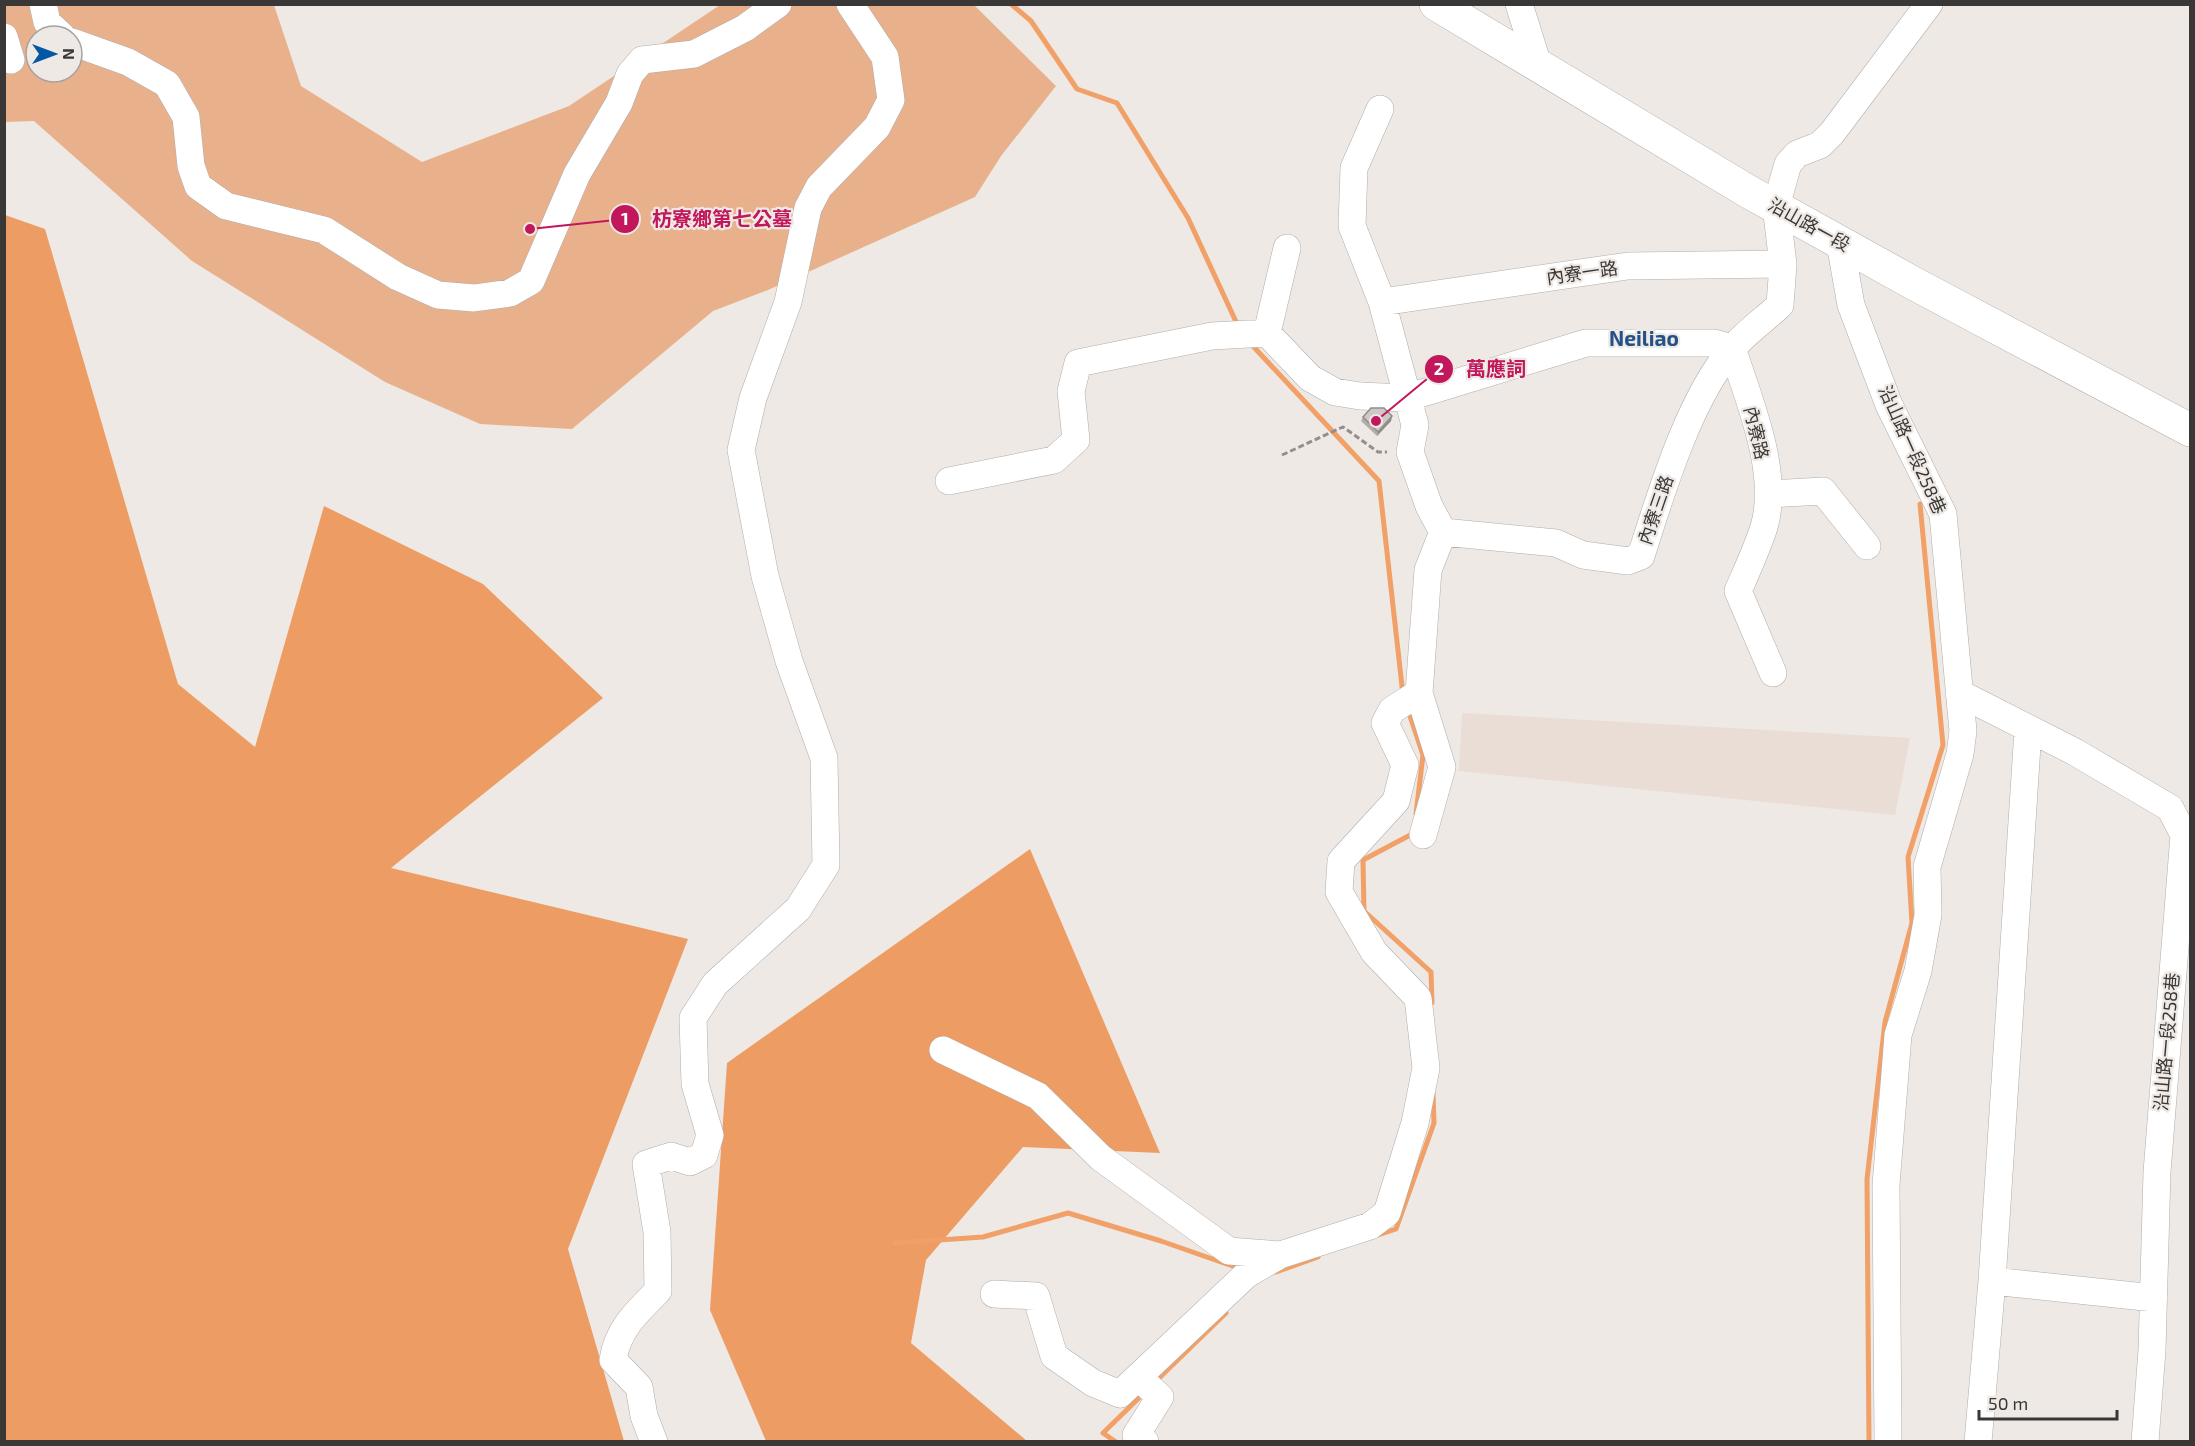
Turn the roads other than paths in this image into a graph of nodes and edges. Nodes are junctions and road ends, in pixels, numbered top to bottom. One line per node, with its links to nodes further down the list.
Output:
1 (43, 4): 7 (street)
2 (778, 4): 8 (street)
3 (850, 4): 35 (street)
4 (1436, 4): 9 (main road, 沿山路一段)
5 (1518, 4): 9 (street)
6 (1929, 4): 11 (street)
7 (49, 24)
8 (84, 46)
9 (1539, 68): 11 (main road, 沿山路一段)
10 (1380, 109): 15 (street)
11 (1776, 206): 12 (main road, 沿山路一段); 14 (street)
12 (1840, 243): 19 (main road, 沿山路一段); 25 (street, 沿山路一段258巷)
13 (1287, 248): 16 (street)
14 (1783, 264): 15 (street, 內寮一路); 17 (street)
15 (1382, 302): 18 (street)
16 (1263, 334): 18 (street); 20 (street)
17 (1732, 348): 18 (street); 21 (street, 內寮路); 22 (street, 內寮三路)
18 (1406, 398): 22 (street)
19 (2190, 430)
20 (949, 481)
21 (1768, 494): 23 (street); 24 (street, 內寮路)
22 (1443, 532): 26 (street)
23 (1867, 546)
24 (1773, 672)
25 (1959, 693): 27 (street, 沿山路一段258巷); 37 (street)
26 (1410, 698): 28 (street); 30 (street)
27 (2028, 730): 31 (street); 33 (street, 沿山路一段258巷)
28 (1423, 835)
29 (942, 1050): 30 (street)
30 (1264, 1265): 34 (street)
31 (1992, 1281): 33 (street); 38 (street)
32 (994, 1294): 34 (street)
33 (2154, 1298): 39 (street, 沿山路一段258巷)
34 (1148, 1386): 36 (street)
35 (654, 1442)
36 (1144, 1442)
37 (1888, 1442)
38 (1978, 1442)
39 (2145, 1442)

